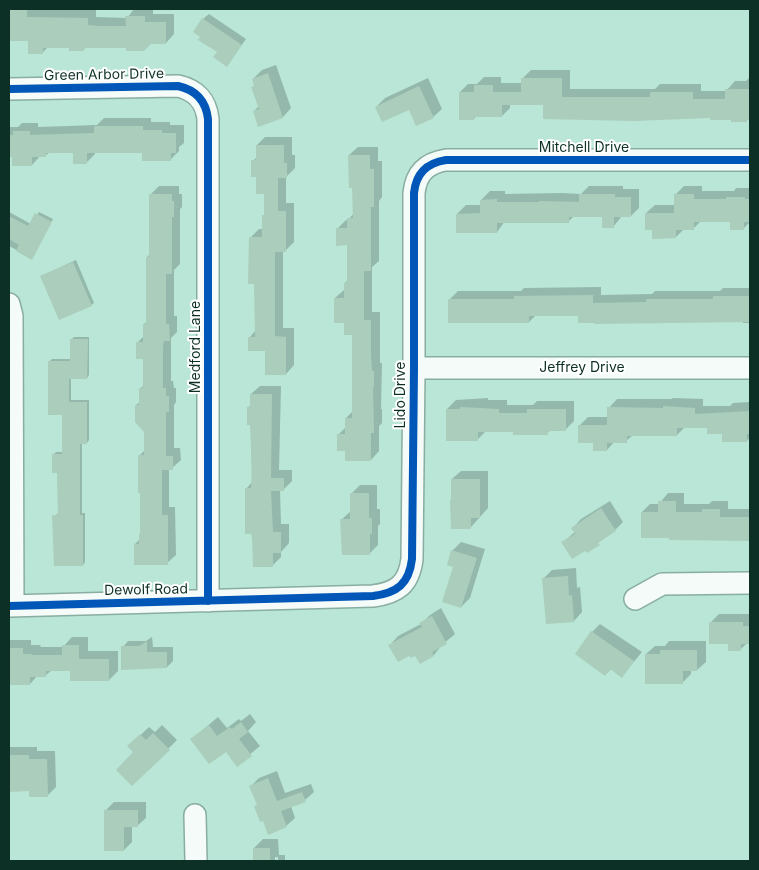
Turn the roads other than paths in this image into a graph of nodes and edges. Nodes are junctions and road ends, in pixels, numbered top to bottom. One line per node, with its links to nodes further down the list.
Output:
1 (9, 89): 2 (street, Green Arbor Drive)
2 (198, 96): 11 (street, Medford Lane)
3 (750, 160): 4 (street, Mitchell Drive)
4 (421, 172): 6 (street, Lido Drive)
5 (9, 304): 12 (street)
6 (414, 368): 7 (street, Jeffrey Drive); 9 (street, Lido Drive)
7 (750, 368)
8 (750, 583): 10 (street)
9 (373, 596): 11 (street, Dewolf Road)
10 (635, 599)
11 (208, 601): 12 (street, Dewolf Road)
12 (11, 606)
13 (196, 814): 14 (street)
14 (196, 861)

